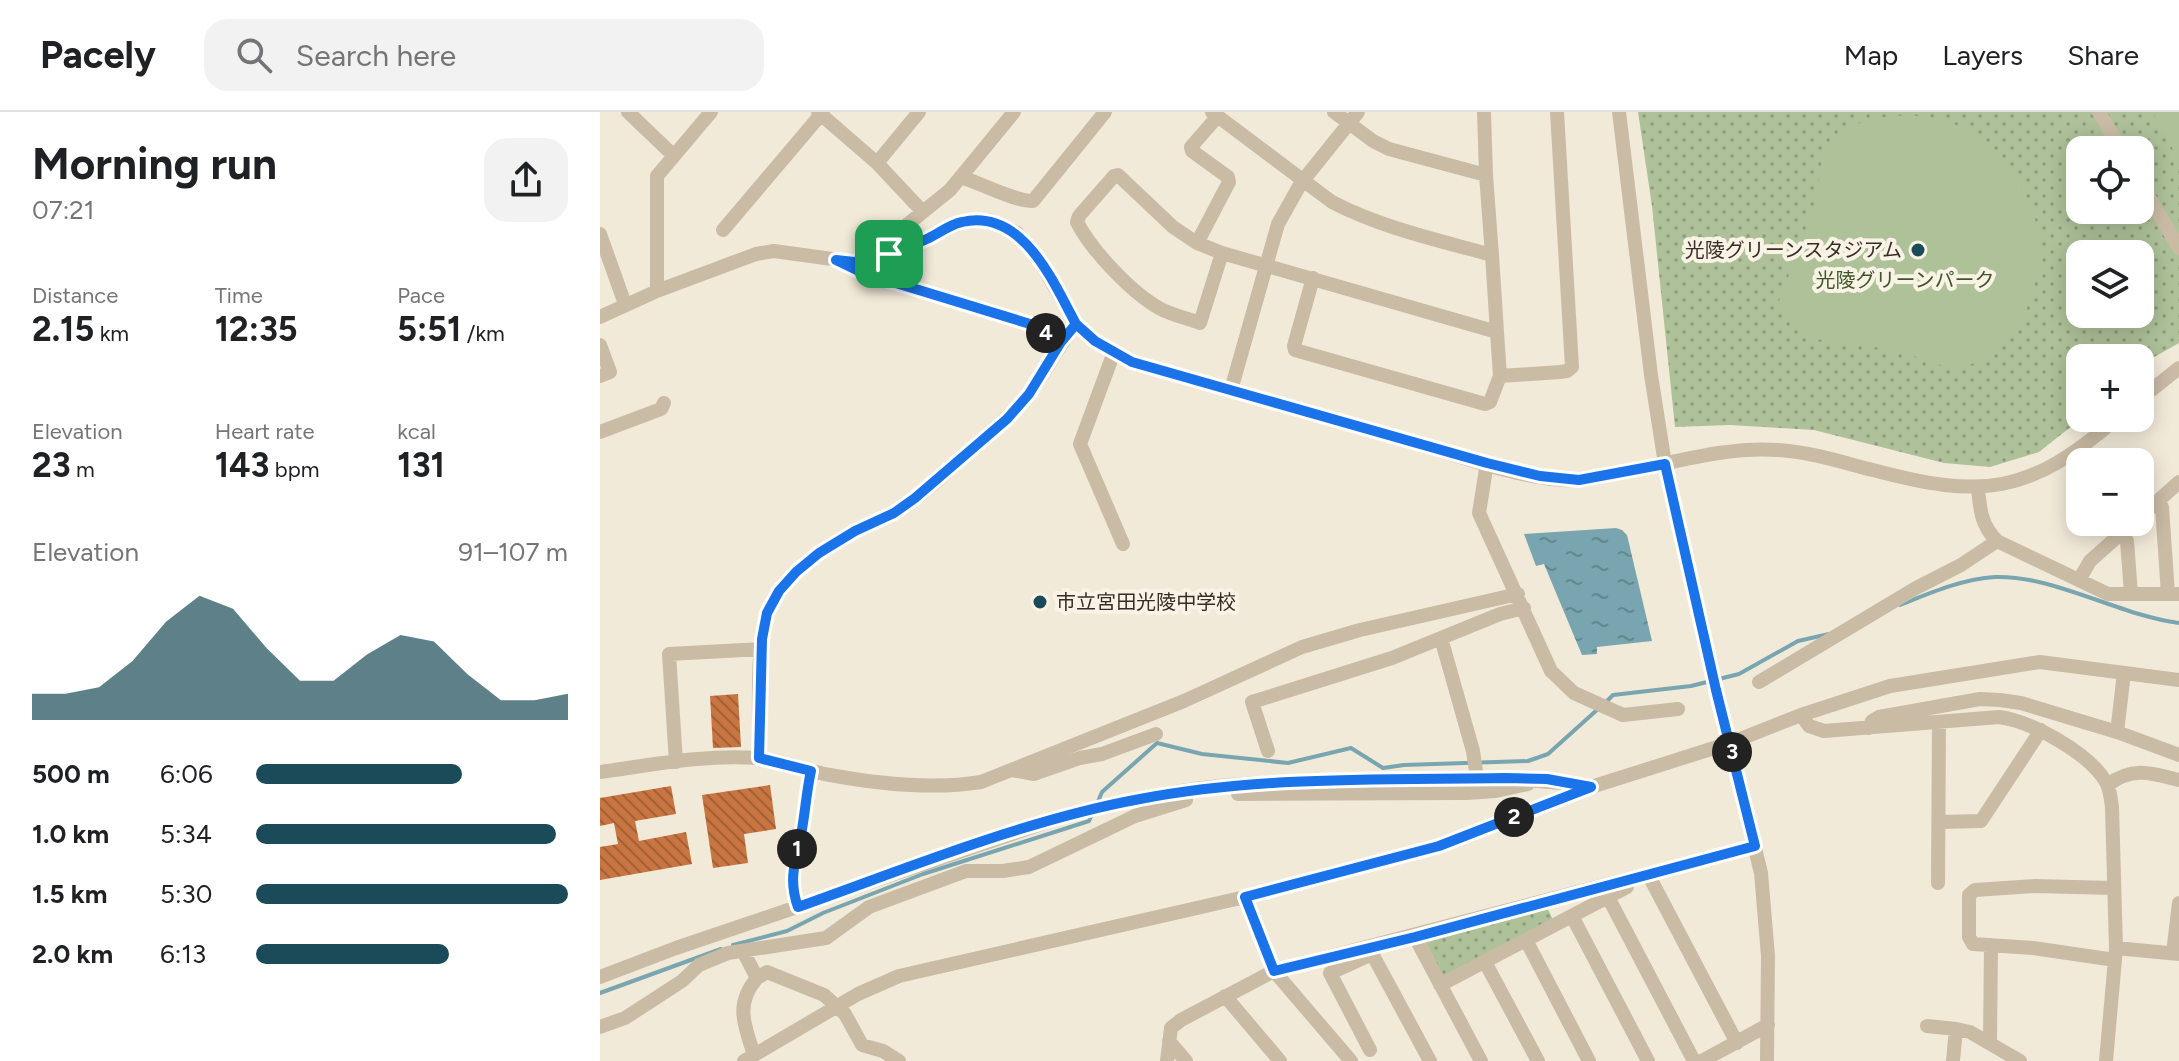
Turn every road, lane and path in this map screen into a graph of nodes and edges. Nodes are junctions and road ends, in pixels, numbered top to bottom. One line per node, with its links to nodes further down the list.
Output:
1 (628, 112): 15 (street)
2 (711, 112): 15 (street)
3 (919, 112): 16 (street)
4 (1014, 112): 18 (street)
5 (1105, 112): 18 (street)
6 (1334, 112): 13 (street)
7 (1484, 112): 17 (street)
8 (1557, 112): 42 (street)
9 (1619, 112): 49 (street)
10 (2099, 112): 14 (street)
11 (821, 113): 16 (street); 22 (street)
12 (1215, 114): 19 (street); 24 (street)
13 (1354, 118): 17 (street); 19 (street)
14 (2113, 136)
15 (674, 156): 32 (street)
16 (877, 163): 21 (street)
17 (1486, 175): 28 (street)
18 (961, 177): 21 (street)
19 (1304, 180): 28 (street); 30 (street)
20 (2154, 206): 25 (street)
21 (923, 212): 27 (street)
22 (723, 230)
23 (600, 234): 33 (street)
24 (1197, 243): 26 (street); 26 (street)
25 (2179, 248)
26 (1222, 253): 30 (street)
27 (889, 254): 29 (street); 35 (street)
28 (1492, 255): 36 (street)
29 (836, 260): 32 (street); 37 (street)
30 (1266, 266): 31 (street); 44 (street)
31 (1313, 278): 36 (street); 42 (street)
32 (657, 291): 33 (street)
33 (625, 304): 34 (street)
34 (600, 317)
35 (1076, 324): 37 (street); 39 (street)
36 (1497, 332): 42 (street)
37 (1061, 342): 63 (street)
38 (600, 345): 41 (street)
39 (1114, 352): 44 (street); 57 (street)
40 (2179, 368): 43 (street)
41 (600, 376)
42 (1500, 376)
43 (2154, 388)
44 (1231, 390): 48 (street)
45 (664, 403): 46 (street)
46 (600, 432)
47 (2101, 432): 51 (street)
48 (1487, 463): 49 (street); 61 (street)
49 (1665, 464): 51 (street); 74 (street)
50 (2179, 482): 52 (street)
51 (1978, 488): 55 (street)
52 (2154, 504)
53 (2162, 507): 60 (street)
54 (2118, 536): 58 (street)
55 (1997, 541): 58 (street); 66 (street)
56 (2127, 541): 59 (street)
57 (1123, 544)
58 (2079, 580): 59 (street)
59 (2131, 594): 60 (street)
60 (2173, 594)
61 (1521, 601): 62 (street); 67 (street); 79 (street)
62 (1441, 638): 75 (street); 82 (street)
63 (762, 649): 77 (street); 78 (street)
64 (2124, 673): 65 (street); 68 (street); 72 (street)
65 (2179, 680)
66 (1759, 682)
67 (1678, 709)
68 (1801, 715): 70 (street); 74 (street)
69 (1939, 722): 70 (street); 71 (street); 87 (street)
70 (1869, 728): 72 (street)
71 (2041, 730): 85 (street); 87 (street)
72 (2117, 732): 76 (street)
73 (1156, 734): 79 (street)
74 (1730, 743): 86 (street); 88 (street)
75 (1268, 751)
76 (2179, 755)
77 (759, 758): 78 (street); 80 (street)
78 (676, 762): 81 (street)
79 (1012, 770): 80 (street)
80 (811, 771): 95 (street)
81 (600, 772)
82 (1477, 778): 83 (street); 95 (street)
83 (1547, 779): 86 (street); 100 (street)
84 (2179, 780): 85 (street)
85 (2108, 785): 91 (street)
86 (1591, 787): 92 (street)
87 (1940, 822): 90 (street)
88 (1755, 846): 89 (street); 111 (street)
89 (1649, 876): 93 (street); 97 (street); 116 (street)
90 (1938, 883)
91 (2114, 888): 99 (street); 103 (street)
92 (1245, 897): 105 (street); 110 (street)
93 (1608, 897): 96 (street); 120 (street)
94 (2179, 903): 102 (street)
95 (798, 907): 106 (street)
96 (1572, 916): 98 (street); 130 (street)
97 (1415, 937): 101 (street); 108 (street)
98 (1526, 940): 104 (street); 129 (street)
99 (1991, 945): 103 (street); 117 (street)
100 (743, 951): 107 (street); 113 (street)
101 (1371, 951): 105 (street); 118 (street); 126 (street)
102 (2176, 953): 103 (street)
103 (2115, 954): 134 (street)
104 (1485, 962): 108 (street); 128 (street)
105 (1274, 971): 109 (street); 125 (street)
106 (600, 977)
107 (757, 978): 110 (street); 119 (street)
108 (1440, 985): 127 (street)
109 (1225, 996): 115 (street); 124 (street)
110 (837, 1006): 119 (street); 121 (street)
111 (1768, 1025): 116 (street); 131 (street)
112 (1927, 1026): 114 (street)
113 (600, 1027)
114 (1956, 1029): 117 (street); 132 (street)
115 (1169, 1041): 122 (street); 123 (street)
116 (1737, 1043): 120 (street)
117 (1990, 1043): 133 (street)
118 (1370, 1050)
119 (749, 1058)
120 (1703, 1060)
121 (899, 1061)
122 (1167, 1061)
123 (1186, 1061)
124 (1280, 1061)
125 (1351, 1061)
126 (1430, 1061)
127 (1481, 1061)
128 (1538, 1061)
129 (1589, 1061)
130 (1648, 1061)
131 (1767, 1061)
132 (1953, 1061)
133 (2020, 1061)
134 (2106, 1061)

